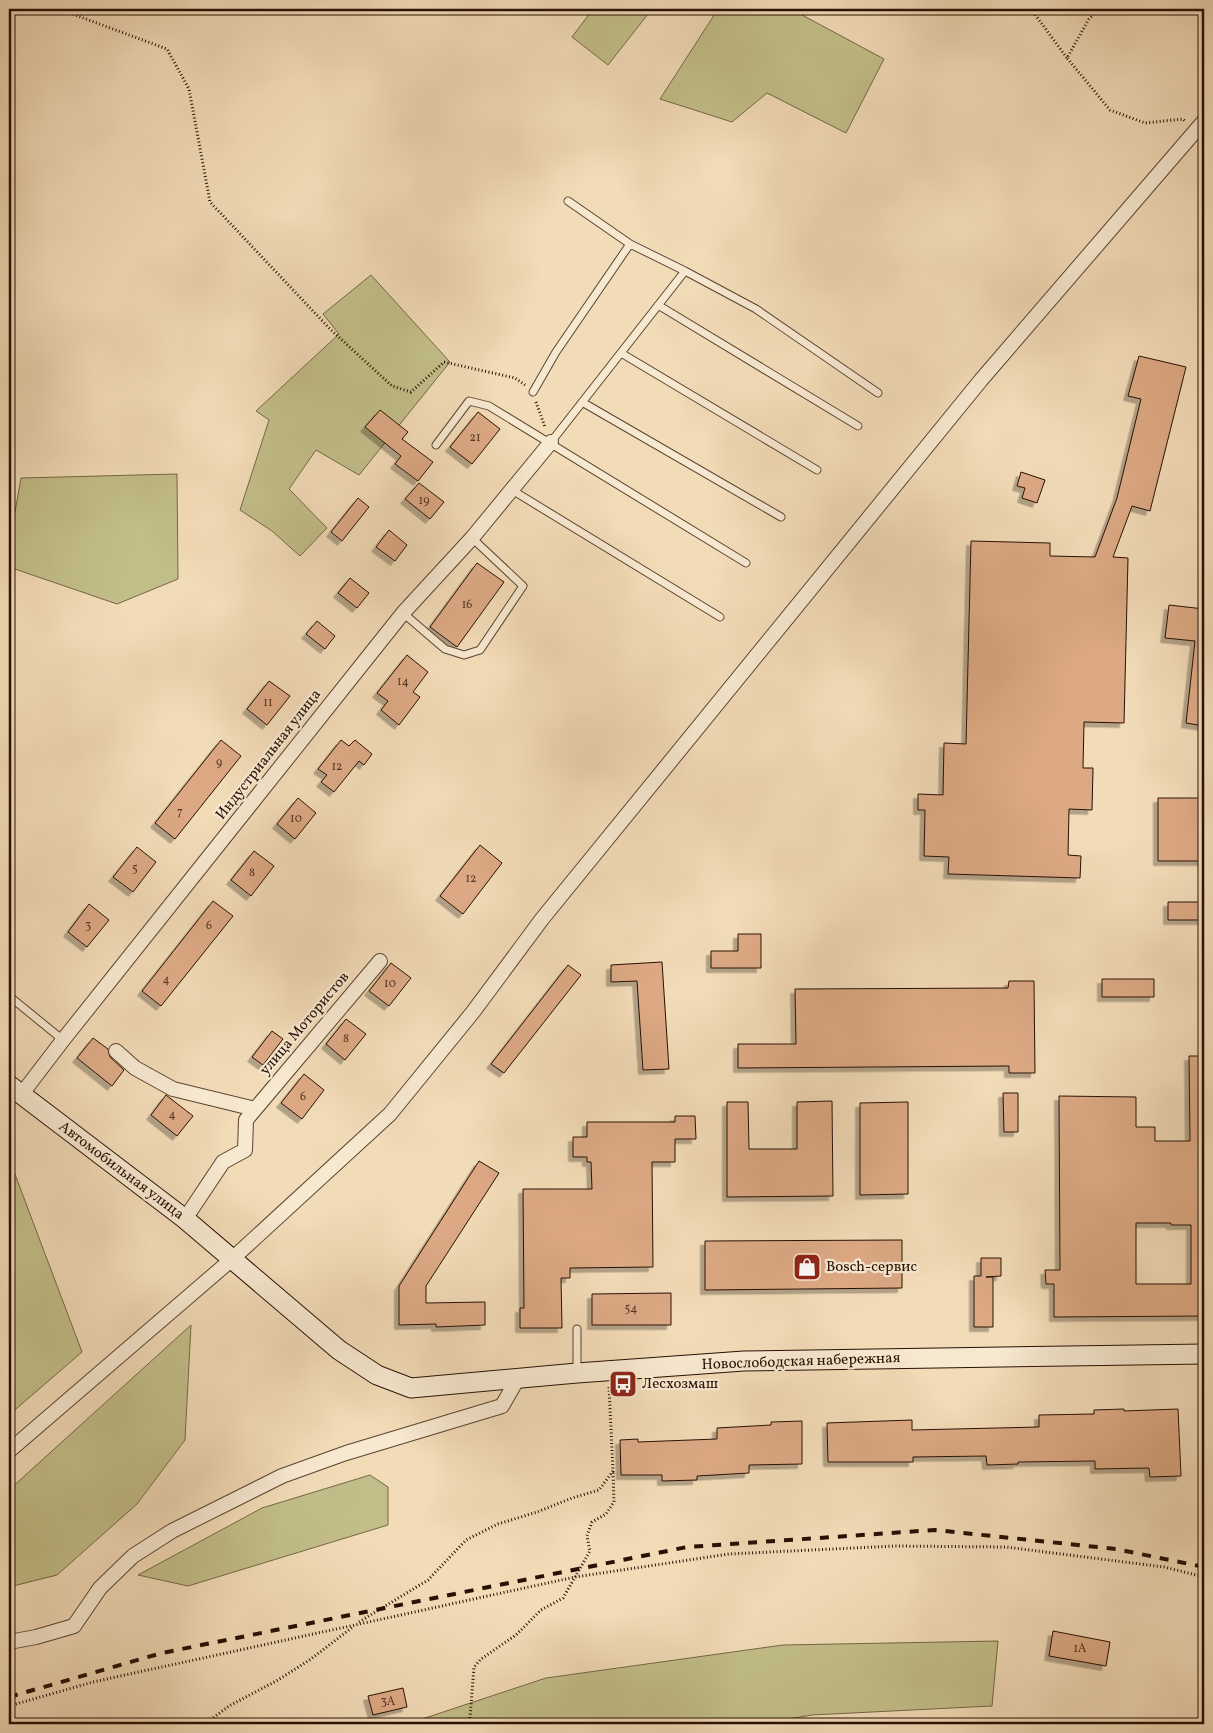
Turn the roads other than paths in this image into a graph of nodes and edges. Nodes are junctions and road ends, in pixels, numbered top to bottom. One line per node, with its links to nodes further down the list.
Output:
1 (1201, 125): 27 (street)
2 (568, 201): 3 (lane)
3 (630, 244): 4 (lane); 7 (lane)
4 (685, 271): 5 (lane); 8 (lane)
5 (658, 305): 6 (lane); 10 (lane)
6 (621, 353): 9 (lane); 13 (lane)
7 (533, 392)
8 (878, 393)
9 (582, 402): 11 (lane); 15 (lane)
10 (858, 426)
11 (551, 442): 12 (lane); 14 (street, Индустриальная улица); 17 (lane)
12 (436, 445)
13 (817, 470)
14 (512, 490): 16 (street, Индустриальная улица); 19 (lane)
15 (781, 517)
16 (472, 538): 18 (street, Индустриальная улица); 18 (lane)
17 (746, 563)
18 (402, 613): 22 (street, Индустриальная улица)
19 (720, 617)
20 (380, 961): 25 (street, улица Мотористов)
21 (9, 996): 22 (lane)
22 (63, 1040): 24 (street, Индустриальная улица)
23 (116, 1051): 25 (street)
24 (15, 1090): 26 (street, Автомобильная улица)
25 (255, 1109): 26 (street, улица Мотористов)
26 (185, 1219): 27 (street, Автомобильная улица)
27 (231, 1260): 31 (street, Новослободская набережная); 32 (street)
28 (576, 1329): 30 (lane)
29 (1204, 1354): 30 (street, Новослободская набережная)
30 (577, 1373): 31 (street, Новослободская набережная)
31 (518, 1378): 33 (street)
32 (9, 1451)
33 (9, 1642)

